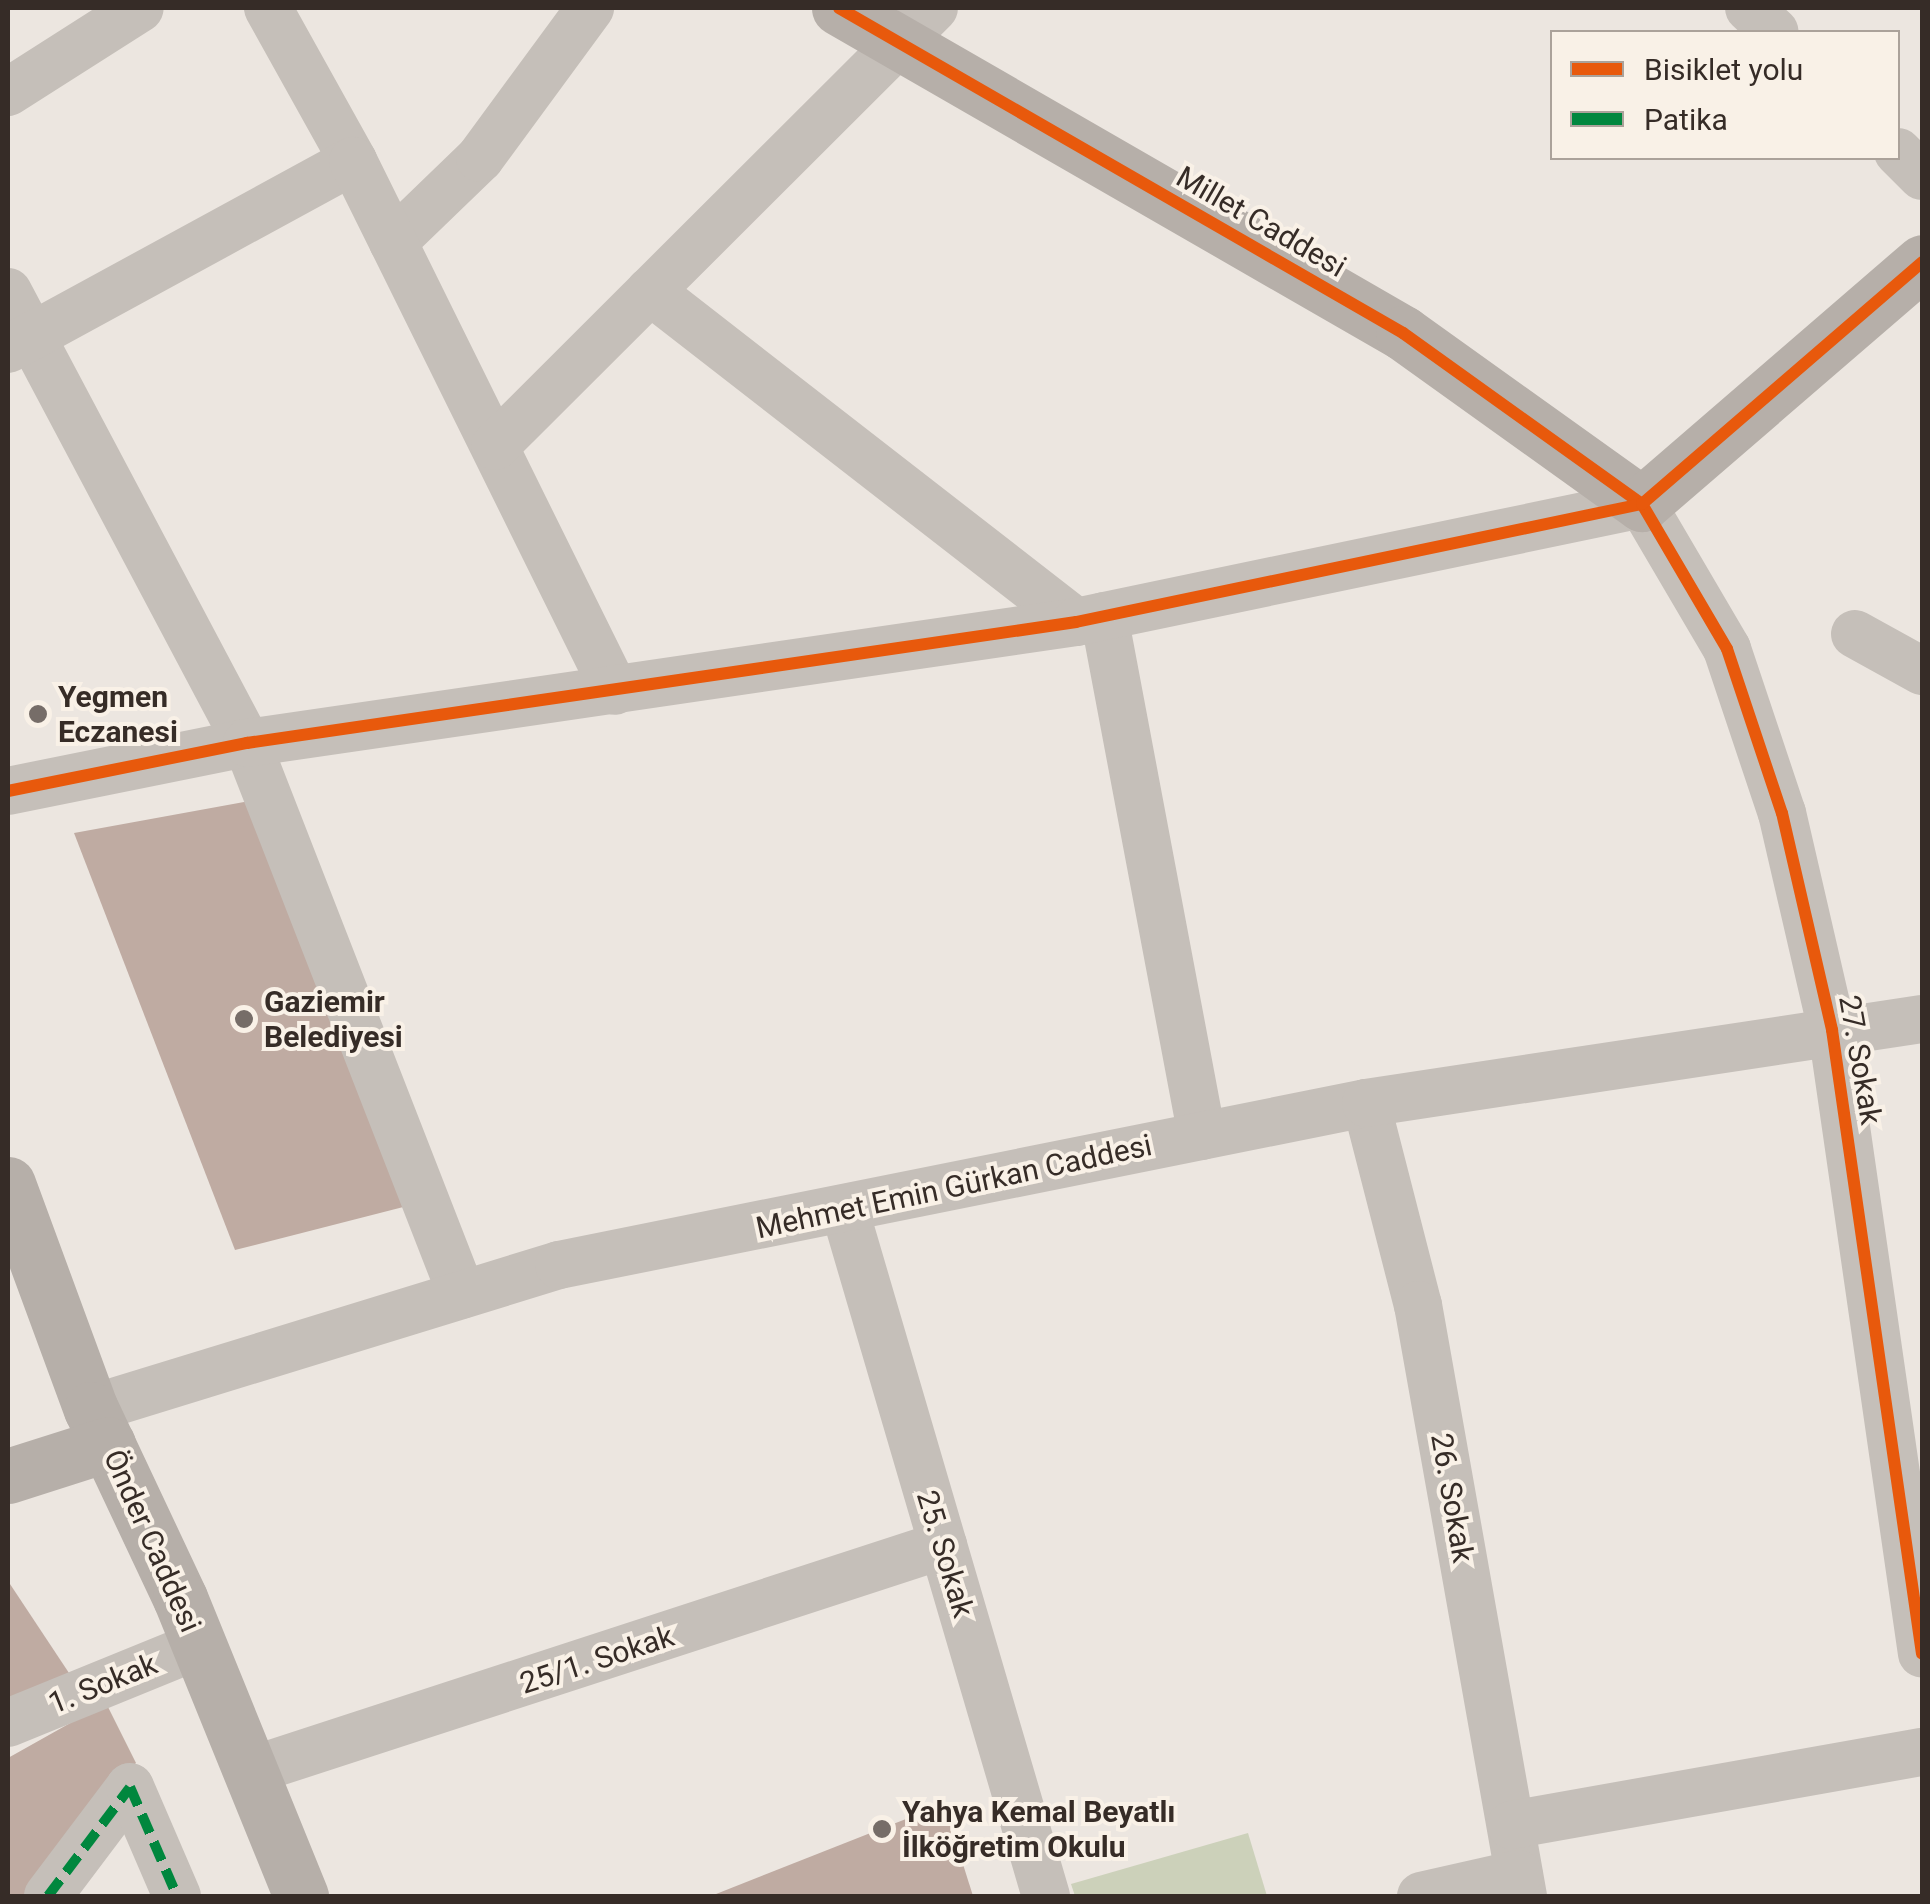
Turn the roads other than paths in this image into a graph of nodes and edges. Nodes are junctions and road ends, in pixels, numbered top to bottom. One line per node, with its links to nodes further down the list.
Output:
1 (140, 8): 8 (street)
2 (268, 8): 10 (street)
3 (590, 8): 12 (street)
4 (840, 8): 6 (street, Millet Caddesi)
5 (1749, 8): 7 (street)
6 (917, 25): 14 (street); 18 (street, Millet Caddesi)
7 (1773, 30)
8 (8, 92)
9 (1900, 154): 11 (street)
10 (352, 161): 12 (street); 16 (street)
11 (1922, 176)
12 (393, 242): 17 (street)
13 (1922, 262): 18 (street)
14 (650, 291): 17 (street); 19 (street)
15 (8, 292): 16 (street)
16 (19, 343): 23 (street)
17 (495, 446): 22 (street)
18 (1642, 504): 19 (street); 26 (street, 27. Sokak)
19 (1090, 619): 22 (street); 28 (street)
20 (1856, 634): 21 (street)
21 (1922, 672)
22 (614, 691): 23 (street)
23 (246, 744): 24 (street); 31 (street)
24 (8, 791)
25 (1922, 1019): 26 (street, Mehmet Emin Gürkan Caddesi)
26 (1832, 1030): 27 (street, Mehmet Emin Gürkan Caddesi); 37 (street, 27. Sokak)
27 (1366, 1103): 28 (street, Mehmet Emin Gürkan Caddesi); 41 (street, 26. Sokak)
28 (1202, 1136): 30 (street, Mehmet Emin Gürkan Caddesi)
29 (8, 1184): 32 (street, Önder Caddesi)
30 (845, 1212): 31 (street, Mehmet Emin Gürkan Caddesi); 35 (street, 25. Sokak)
31 (462, 1296): 32 (street, Mehmet Emin Gürkan Caddesi)
32 (100, 1427): 33 (street); 34 (street); 36 (street, Önder Caddesi)
33 (8, 1438)
34 (8, 1476)
35 (944, 1545): 40 (street, 25/1. Sokak); 46 (street, 25. Sokak)
36 (199, 1645): 38 (street, 1. Sokak); 40 (street, Önder Caddesi)
37 (1922, 1654)
38 (8, 1723)
39 (1922, 1752): 41 (street)
40 (250, 1771): 45 (street, Önder Caddesi)
41 (1511, 1825): 42 (street, 26. Sokak)
42 (1521, 1885): 47 (street)
43 (48, 1896): 44 (street)
44 (177, 1896)
45 (301, 1896)
46 (1046, 1896)
47 (1422, 1896)

